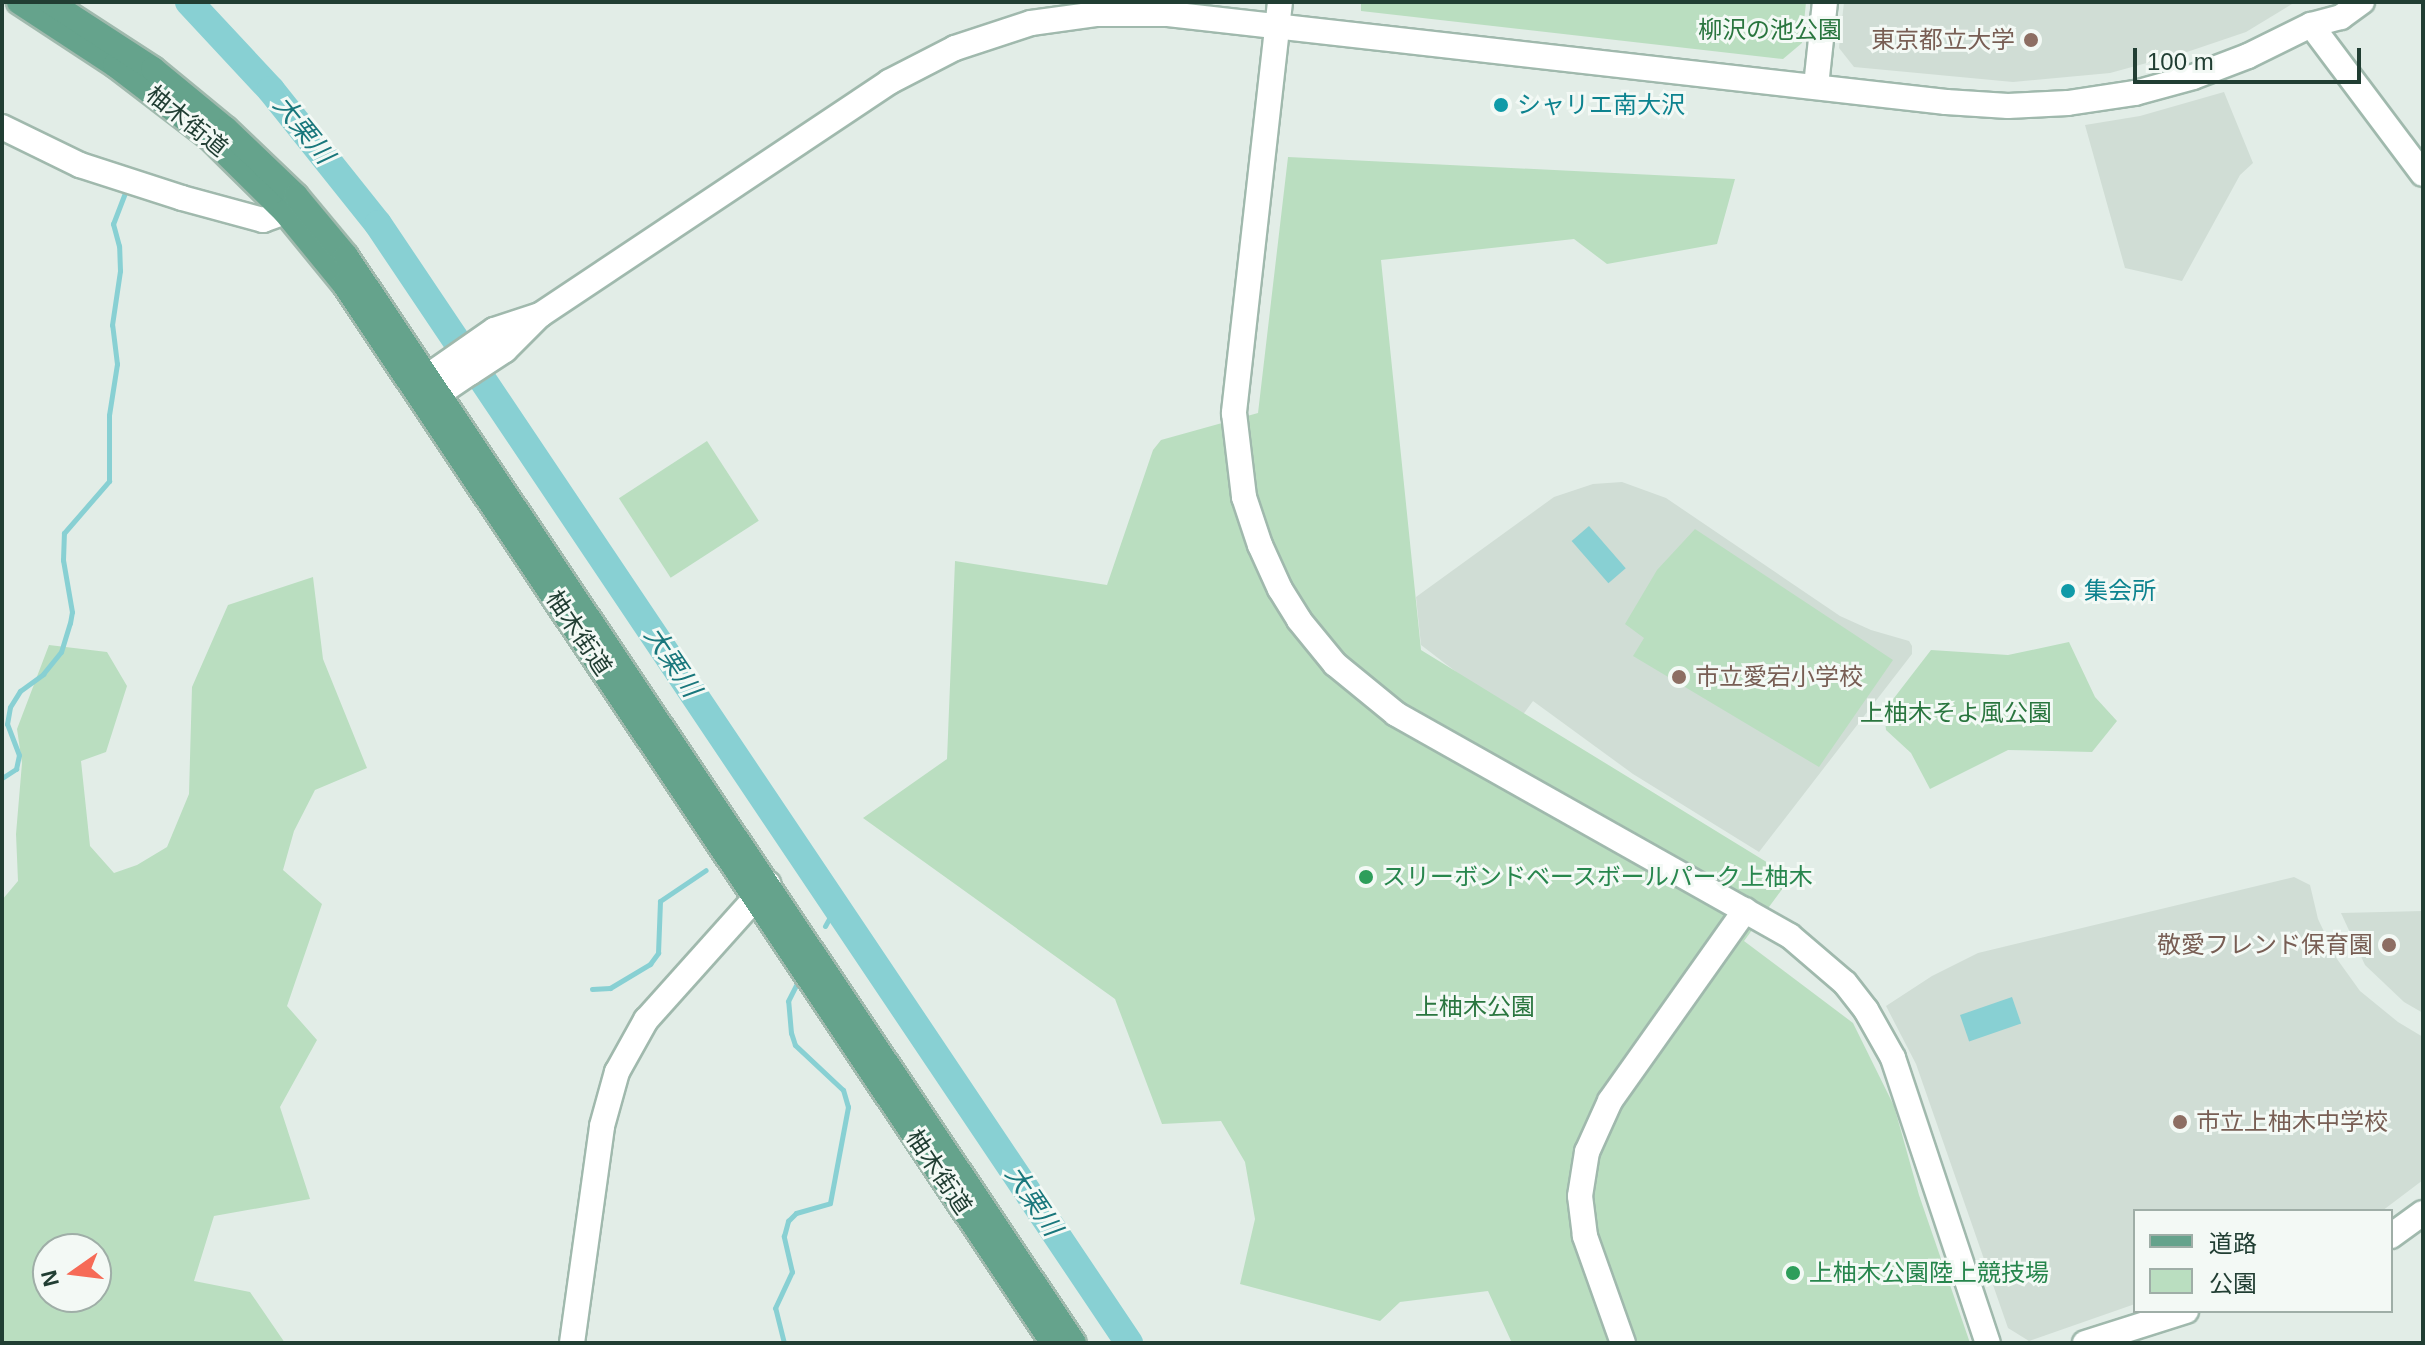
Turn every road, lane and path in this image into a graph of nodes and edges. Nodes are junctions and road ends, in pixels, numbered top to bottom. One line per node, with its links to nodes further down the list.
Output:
1 (19, 2): 11 (main road, 柚木街道)
2 (50, 2): 12 (main road, 柚木街道)
3 (1825, 2): 8 (street)
4 (2326, 2): 7 (street)
5 (2362, 2): 7 (street)
6 (1279, 14): 8 (street); 12 (street); 14 (street)
7 (2311, 25): 8 (street); 10 (street)
8 (1816, 86)
9 (2, 127): 11 (street)
10 (2423, 174)
11 (285, 212): 12 (main road, 柚木街道)
12 (429, 388): 13 (main road, 柚木街道)
13 (762, 892): 18 (street); 19 (main road, 柚木街道); 20 (main road, 柚木街道)
14 (1745, 910): 21 (street); 22 (street)
15 (2423, 1213): 16 (street)
16 (2393, 1235)
17 (2180, 1313): 23 (street)
18 (572, 1343)
19 (1053, 1343)
20 (1074, 1343)
21 (1623, 1343)
22 (1988, 1343)
23 (2085, 1343)

